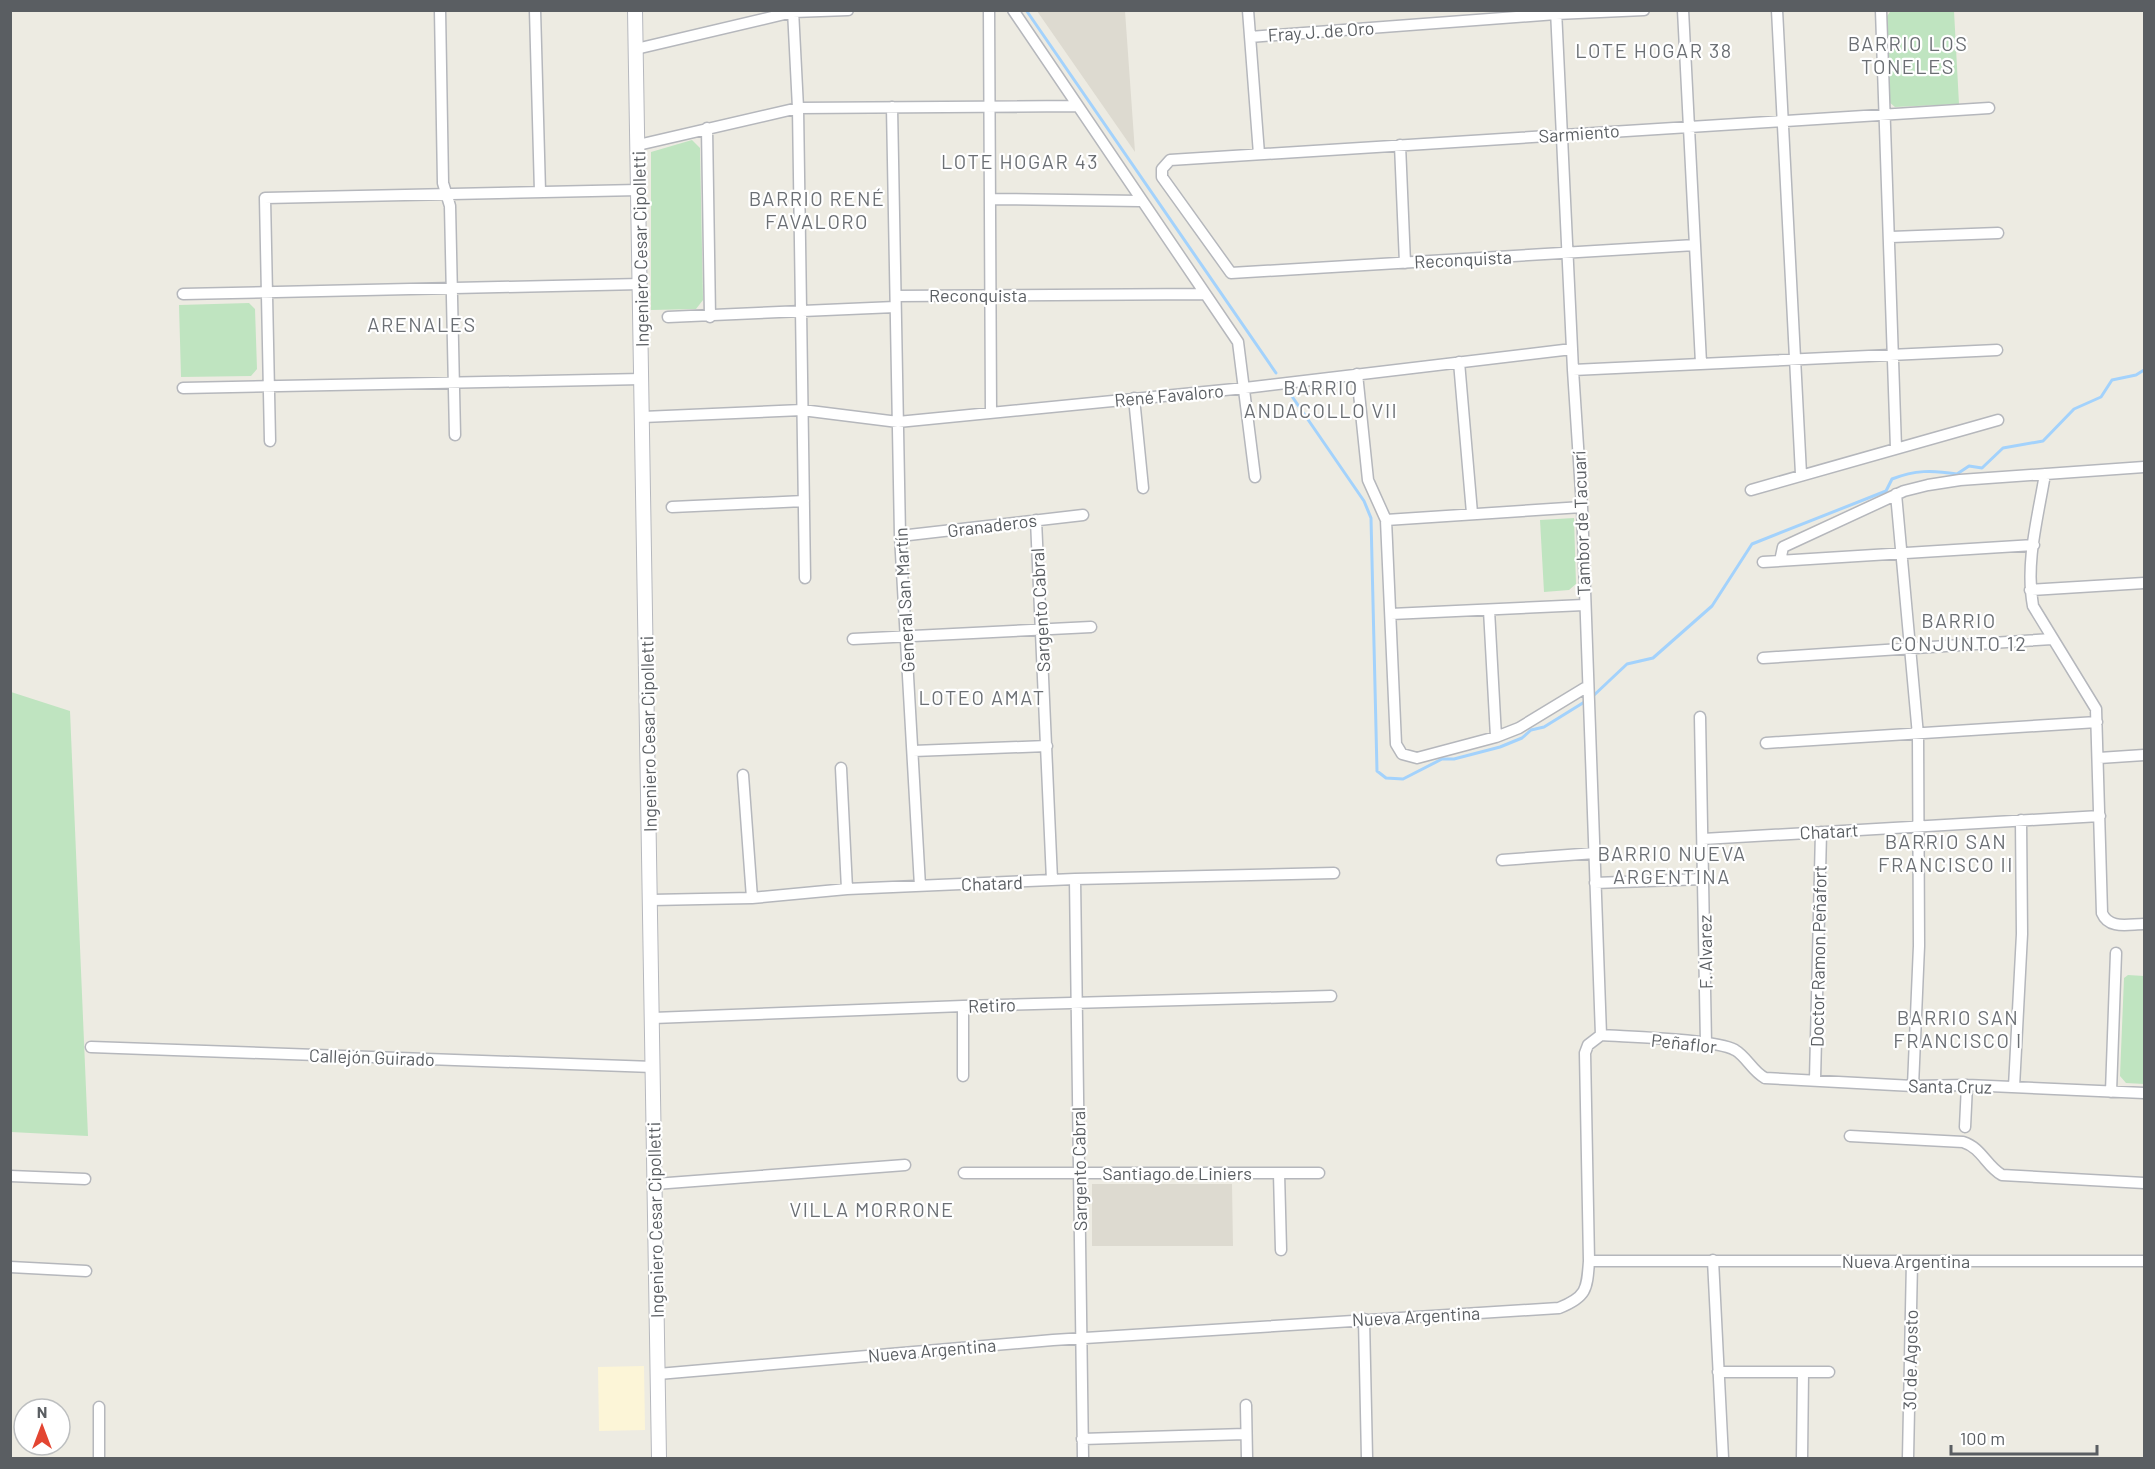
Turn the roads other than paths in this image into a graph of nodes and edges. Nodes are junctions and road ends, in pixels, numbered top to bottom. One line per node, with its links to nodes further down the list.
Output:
1 (440, 10): 31 (street)
2 (536, 10): 30 (street)
3 (635, 10): 15 (street, Ingeniero Cesar Cipolletti)
4 (848, 10): 12 (street)
5 (989, 10): 16 (street)
6 (1013, 10): 17 (street)
7 (1248, 10): 14 (street)
8 (1644, 10): 13 (street, Fray J. de Oro)
9 (1683, 10): 23 (street)
10 (1777, 10): 22 (street)
11 (1881, 10): 21 (street)
12 (793, 11): 15 (street); 19 (street)
13 (1556, 12): 14 (street, Fray J. de Oro); 25 (street, Tambor de Tacuarí)
14 (1250, 37): 28 (street)
15 (636, 49): 26 (street, Ingeniero Cesar Cipolletti)
16 (990, 106): 17 (street); 18 (street); 32 (street)
17 (1077, 106): 33 (street)
18 (892, 107): 19 (street); 46 (street, General San Martín)
19 (798, 108): 24 (street); 47 (street)
20 (1989, 108): 21 (street, Sarmiento)
21 (1887, 114): 22 (street, Sarmiento); 35 (street)
22 (1783, 121): 23 (street, Sarmiento); 53 (street)
23 (1689, 126): 25 (street, Sarmiento); 36 (street)
24 (707, 129): 26 (street); 48 (street)
25 (1562, 134): 27 (street, Sarmiento); 37 (street, Tambor de Tacuarí)
26 (638, 145): 29 (street, Ingeniero Cesar Cipolletti)
27 (1400, 145): 28 (street, Sarmiento); 38 (street)
28 (1259, 154): 39 (street, Sarmiento)
29 (639, 190): 30 (street); 40 (street, Ingeniero Cesar Cipolletti)
30 (540, 192): 31 (street)
31 (447, 194): 41 (street); 42 (street)
32 (990, 199): 33 (street); 45 (street)
33 (1140, 201): 44 (street)
34 (1998, 233): 35 (street)
35 (1891, 237): 52 (street)
36 (1695, 245): 37 (street, Reconquista); 55 (street)
37 (1567, 253): 38 (street, Reconquista); 50 (street, Tambor de Tacuarí)
38 (1405, 263): 39 (street, Reconquista)
39 (1231, 273)
40 (641, 284): 41 (street); 58 (street, Ingeniero Cesar Cipolletti)
41 (452, 288): 42 (street); 59 (street)
42 (267, 292): 43 (street); 60 (street)
43 (183, 294)
44 (1204, 294): 45 (street, Reconquista); 62 (street)
45 (990, 295): 46 (street, Reconquista); 65 (street)
46 (896, 302): 47 (street, Reconquista); 68 (street, General San Martín)
47 (801, 313): 48 (street, Reconquista); 64 (street)
48 (710, 316): 49 (street, Reconquista)
49 (668, 317)
50 (1572, 349): 54 (street, René Favaloro); 56 (street, Tambor de Tacuarí)
51 (1997, 350): 52 (street)
52 (1895, 354): 53 (street); 71 (street)
53 (1797, 358): 55 (street); 73 (street)
54 (1459, 362): 57 (street, René Favaloro); 82 (street)
55 (1701, 363): 56 (street)
56 (1573, 370): 81 (street, Tambor de Tacuarí)
57 (1357, 374): 62 (street, René Favaloro); 85 (street)
58 (642, 379): 59 (street); 66 (street, Ingeniero Cesar Cipolletti)
59 (454, 383): 60 (street); 69 (street)
60 (269, 387): 61 (street); 70 (street)
61 (183, 388)
62 (1245, 388): 63 (street, René Favaloro); 75 (street)
63 (1134, 398): 65 (street, René Favaloro); 76 (street)
64 (802, 410): 66 (street, René Favaloro); 68 (street, René Favaloro); 79 (street)
65 (991, 413): 68 (street, René Favaloro)
66 (643, 417): 131 (street, Ingeniero Cesar Cipolletti)
67 (1998, 420): 71 (street)
68 (898, 422): 86 (street, General San Martín)
69 (455, 435)
70 (270, 441)
71 (1896, 448): 73 (street)
72 (2145, 467): 74 (street)
73 (1801, 474): 77 (street)
74 (2045, 474): 78 (street); 87 (street)
75 (1256, 477)
76 (1143, 488)
77 (1751, 490)
78 (1896, 494): 88 (street); 89 (street)
79 (804, 501): 80 (street); 91 (street)
80 (672, 507)
81 (1582, 507): 82 (street); 94 (street, Tambor de Tacuarí)
82 (1472, 513): 85 (street)
83 (1083, 515): 84 (street, Granaderos)
84 (1035, 520): 86 (street, Granaderos); 98 (street, Sargento Cabral)
85 (1386, 520): 96 (street)
86 (900, 536): 99 (street, General San Martín)
87 (2034, 544): 88 (street); 93 (street)
88 (1901, 554): 89 (street); 102 (street)
89 (1780, 561): 90 (street)
90 (1763, 562)
91 (805, 578)
92 (2145, 583): 93 (street)
93 (2030, 590): 101 (street)
94 (1584, 605): 95 (street); 104 (street, Tambor de Tacuarí)
95 (1489, 610): 96 (street); 108 (street)
96 (1391, 614): 108 (street)
97 (1091, 627): 98 (street)
98 (1041, 630): 99 (street); 110 (street, Sargento Cabral)
99 (905, 637): 100 (street); 111 (street, General San Martín)
100 (853, 639)
101 (2052, 639): 102 (street); 106 (street)
102 (1909, 650): 103 (street); 107 (street)
103 (1763, 658)
104 (1588, 690): 108 (street); 121 (street, Tambor de Tacuarí)
105 (1700, 717): 120 (street, F. Alvarez)
106 (2097, 722): 107 (street); 113 (street)
107 (1917, 735): 109 (street); 118 (street)
108 (1496, 737)
109 (1766, 743)
110 (1047, 746): 111 (street); 126 (street, Sargento Cabral)
111 (913, 751): 128 (street, General San Martín)
112 (2145, 755): 113 (street)
113 (2099, 758): 116 (street)
114 (841, 768): 129 (street)
115 (743, 775): 130 (street)
116 (2100, 816): 117 (street, Chatart); 132 (street)
117 (2021, 820): 118 (street, Chatart); 147 (street)
118 (1919, 826): 119 (street, Chatart); 146 (street)
119 (1821, 832): 120 (street, Chatart); 144 (street, Doctor Ramon Peñafort)
120 (1702, 839): 125 (street, F. Alvarez)
121 (1595, 853): 122 (street); 127 (street, Tambor de Tacuarí)
122 (1502, 860)
123 (1334, 873): 124 (street, Chatard)
124 (1075, 879): 126 (street, Chatard); 135 (street, Sargento Cabral)
125 (1703, 879): 127 (street); 139 (street, F. Alvarez)
126 (1052, 880): 128 (street, Chatard)
127 (1595, 883): 138 (street, Tambor de Tacuarí)
128 (920, 886): 129 (street, Chatard)
129 (847, 889): 130 (street, Chatard)
130 (752, 898): 131 (street, Chatard)
131 (651, 900): 137 (street, Ingeniero Cesar Cipolletti)
132 (2145, 924)
133 (2116, 953): 148 (street)
134 (1331, 996): 135 (street, Retiro)
135 (1077, 1003): 136 (street, Retiro); 154 (street, Sargento Cabral)
136 (963, 1006): 137 (street, Retiro); 143 (street)
137 (652, 1018): 141 (street, Ingeniero Cesar Cipolletti)
138 (1601, 1035): 139 (street, Peñaflor); 163 (street)
139 (1706, 1044): 142 (street, Peñaflor)
140 (92, 1047): 141 (street, Callejón Guirado)
141 (653, 1067): 160 (street, Ingeniero Cesar Cipolletti)
142 (1757, 1073): 144 (street, Santa Cruz)
143 (963, 1076)
144 (1815, 1080): 146 (street, Santa Cruz)
145 (1967, 1085): 146 (street, Santa Cruz); 147 (street, Santa Cruz); 150 (street)
146 (1913, 1086)
147 (2014, 1087): 148 (street, Santa Cruz)
148 (2111, 1092): 149 (street, Santa Cruz)
149 (2145, 1093)
150 (1965, 1127)
151 (1850, 1136): 159 (street)
152 (905, 1165): 160 (street)
153 (964, 1173): 154 (street, Santiago de Liniers)
154 (1079, 1173): 155 (street, Santiago de Liniers); 169 (street, Sargento Cabral)
155 (1279, 1173): 156 (street, Santiago de Liniers); 161 (street)
156 (1319, 1173)
157 (10, 1176): 158 (street)
158 (85, 1179)
159 (2145, 1183)
160 (655, 1184): 173 (street, Ingeniero Cesar Cipolletti)
161 (1281, 1250)
162 (1713, 1260): 163 (street, Nueva Argentina); 164 (street, Nueva Argentina); 170 (street)
163 (1589, 1261): 168 (street, Nueva Argentina)
164 (1912, 1261): 165 (street, Nueva Argentina); 185 (street, 30 de Agosto)
165 (2145, 1261)
166 (10, 1267): 167 (street)
167 (86, 1271)
168 (1364, 1320): 169 (street, Nueva Argentina); 182 (street)
169 (1082, 1338): 173 (street, Nueva Argentina); 177 (street, Sargento Cabral)
170 (1718, 1372): 171 (street); 183 (street)
171 (1803, 1372): 172 (street); 184 (street)
172 (1828, 1372)
173 (658, 1374): 179 (street, Ingeniero Cesar Cipolletti)
174 (1245, 1405): 176 (street)
175 (99, 1407): 178 (street)
176 (1245, 1434): 177 (street); 181 (street)
177 (1082, 1439): 180 (street, Sargento Cabral)
178 (99, 1458)
179 (659, 1458)
180 (1083, 1458)
181 (1247, 1458)
182 (1367, 1458)
183 (1723, 1458)
184 (1802, 1458)
185 (1908, 1458)

